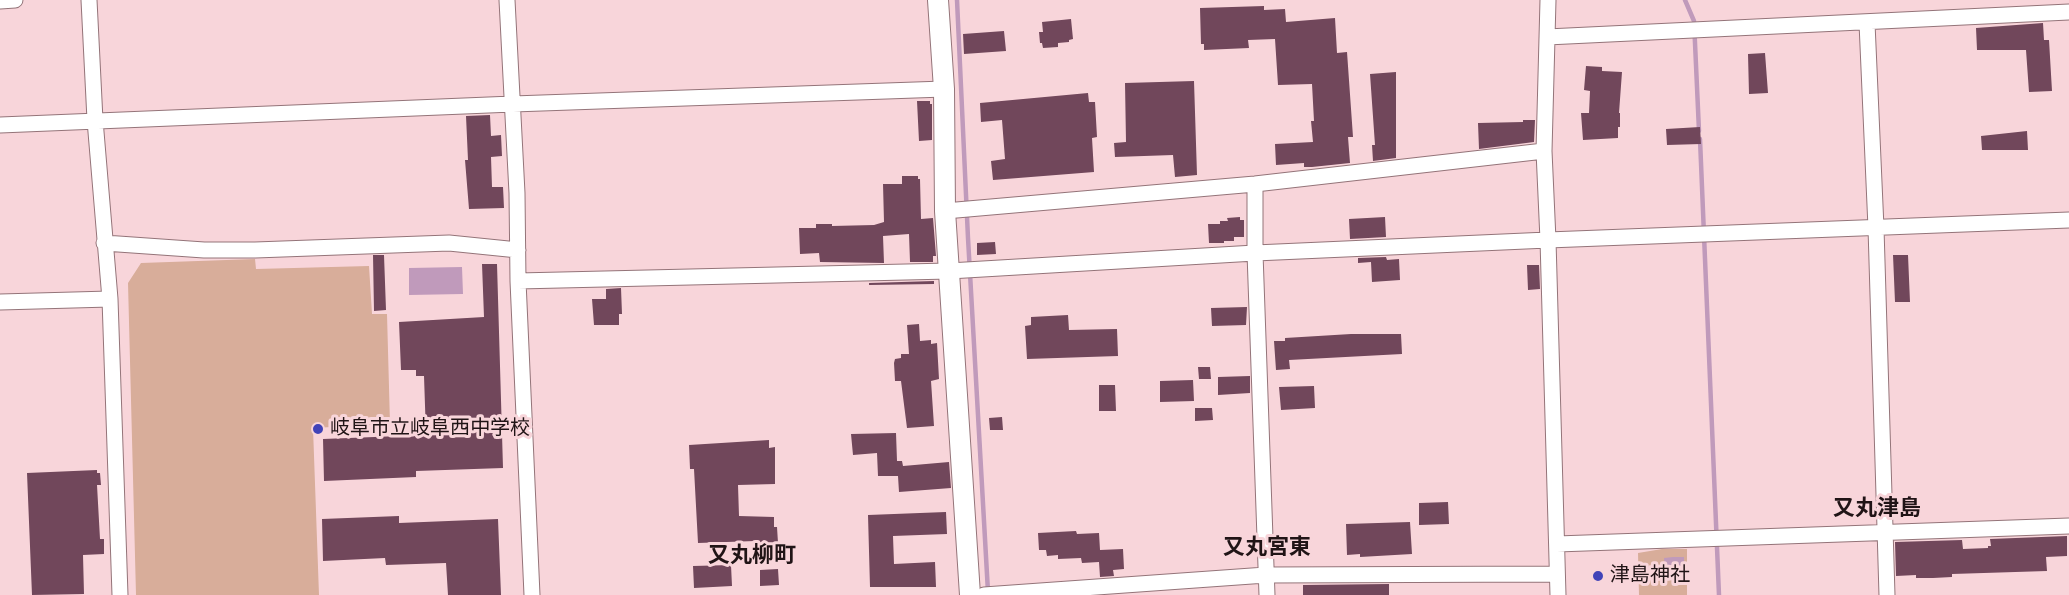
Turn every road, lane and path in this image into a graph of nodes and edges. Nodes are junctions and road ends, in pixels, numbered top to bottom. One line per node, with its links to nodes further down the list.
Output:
1 (15, 0): 6 (street)
2 (89, 0): 12 (street)
3 (507, 0): 11 (street)
4 (938, 0): 10 (street)
5 (1548, 0): 9 (street)
6 (0, 1)
7 (2069, 12): 8 (street)
8 (1867, 23): 9 (street); 18 (street)
9 (1547, 37): 14 (street)
10 (944, 89): 11 (street); 16 (street)
11 (513, 104): 12 (street); 21 (street)
12 (95, 120): 13 (street); 20 (street)
13 (0, 125)
14 (1544, 151): 15 (street); 19 (street)
15 (1255, 184): 16 (street); 22 (street)
16 (945, 211): 23 (street)
17 (2069, 220): 18 (street)
18 (1876, 228): 19 (street); 28 (street)
19 (1548, 240): 22 (street); 29 (street)
20 (104, 243): 21 (street); 25 (street)
21 (518, 250): 24 (street)
22 (1255, 253): 23 (street); 31 (street)
23 (949, 271): 24 (street); 34 (street)
24 (518, 281): 33 (street)
25 (110, 299): 26 (street); 32 (street)
26 (0, 302)
27 (2069, 526): 28 (street)
28 (1885, 533): 29 (street); 38 (street)
29 (1557, 544): 30 (street)
30 (1557, 574): 31 (street); 37 (street)
31 (1266, 575): 35 (street); 36 (street)
32 (120, 595)
33 (532, 595)
34 (970, 595)
35 (984, 595)
36 (1267, 595)
37 (1558, 595)
38 (1887, 595)

